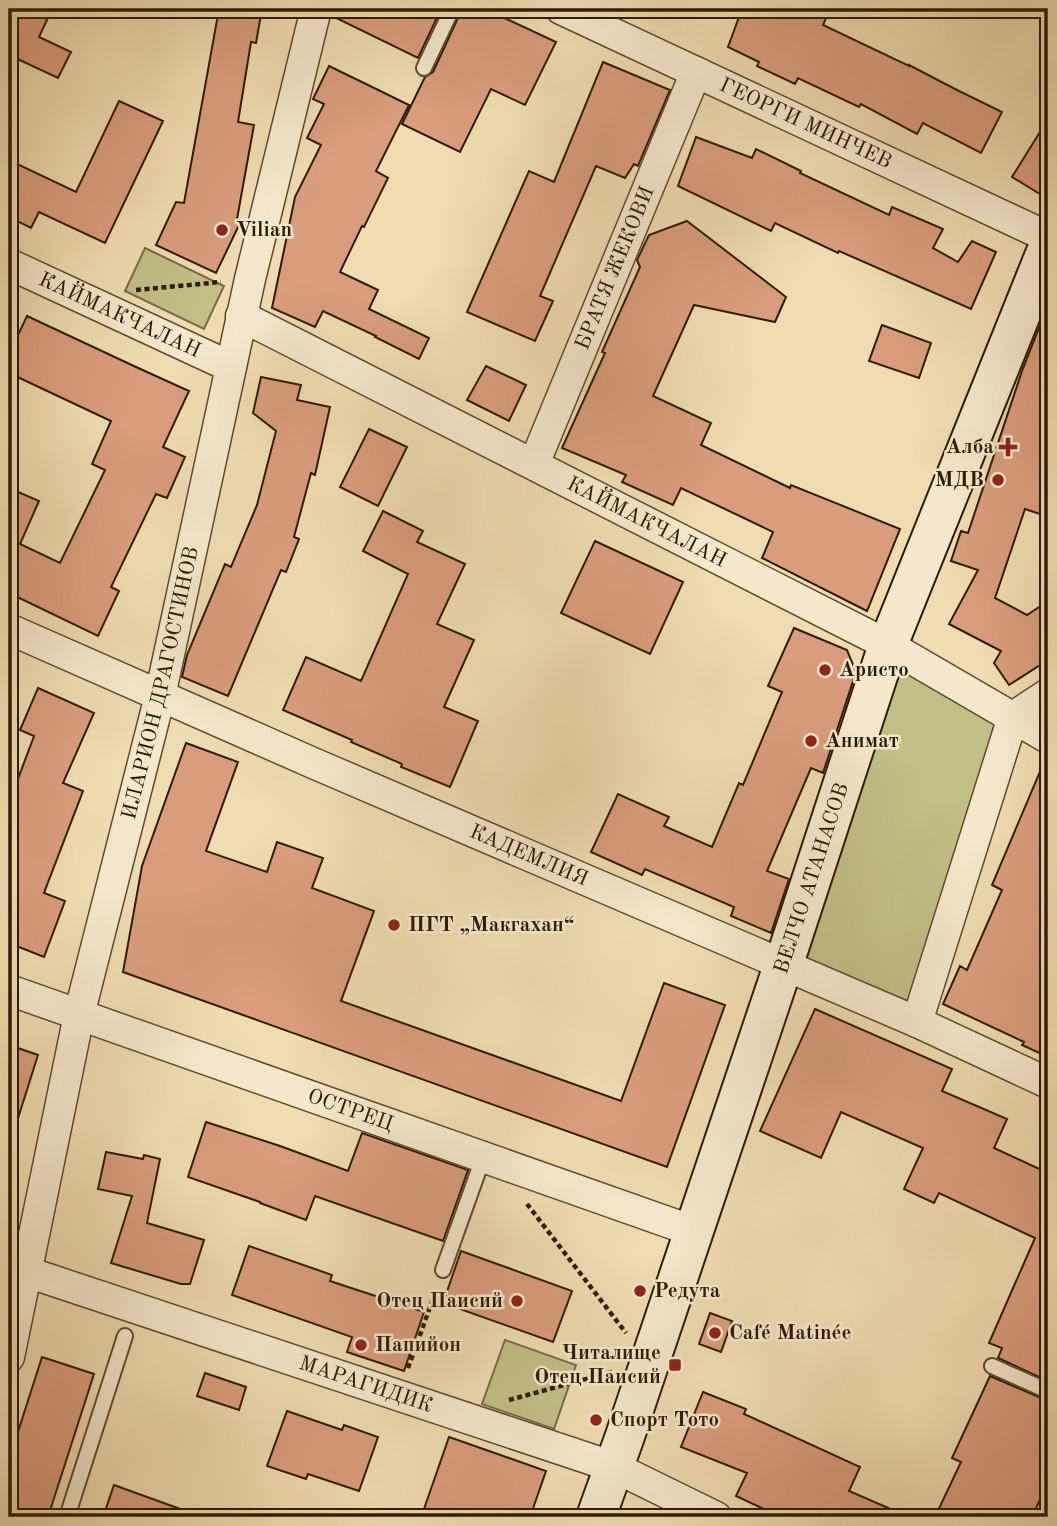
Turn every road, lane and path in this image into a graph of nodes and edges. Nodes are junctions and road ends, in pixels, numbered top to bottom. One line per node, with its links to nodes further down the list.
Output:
1 (316, 9): 9 (street, ИЛАРИОН ДРАГОСТИНОВ)
2 (452, 9): 4 (lane)
3 (561, 9): 5 (street, ГЕОРГИ МИНЧЕВ)
4 (424, 68)
5 (696, 72): 6 (street, ГЕОРГИ МИНЧЕВ); 13 (street, БРАТЯ ЖЕКОВИ)
6 (1048, 237)
7 (1048, 247): 15 (street, ВЕЛЧО АТАНАСОВ)
8 (9, 264): 12 (street, КАЙМАКЧАЛАН)
9 (250, 279): 10 (path); 11 (street, ИЛАРИОН ДРАГОСТИНОВ)
10 (131, 291)
11 (241, 316): 12 (street, ИЛАРИОН ДРАГОСТИНОВ); 13 (street, КАЙМАКЧАЛАН)
12 (231, 367): 17 (street, ИЛАРИОН ДРАГОСТИНОВ)
13 (534, 464): 15 (street, КАЙМАКЧАЛАН)
14 (9, 629): 17 (street, КАДЕМЛИЯ)
15 (888, 645): 18 (street, КАЙМАКЧАЛАН); 20 (street, ВЕЛЧО АТАНАСОВ)
16 (1048, 694): 18 (street)
17 (160, 696): 20 (street, КАДЕМЛИЯ); 22 (street, ИЛАРИОН ДРАГОСТИНОВ)
18 (1013, 717): 19 (street, КАЙМАКЧАЛАН); 23 (street)
19 (1048, 738)
20 (783, 965): 23 (street, КАДЕМЛИЯ); 27 (street, ВЕЛЧО АТАНАСОВ)
21 (9, 990): 22 (street, ОСТРЕЦ)
22 (79, 1015): 25 (street, ОСТРЕЦ); 28 (street, ИЛАРИОН ДРАГОСТИНОВ)
23 (917, 1022): 24 (street, КАДЕМЛИЯ)
24 (1048, 1083)
25 (483, 1157): 27 (street, ОСТРЕЦ); 29 (lane)
26 (527, 1203): 32 (path)
27 (693, 1231): 32 (street, ВЕЛЧО АТАНАСОВ)
28 (17, 1268): 31 (street, ИЛАРИОН ДРАГОСТИНОВ); 37 (street, МАРАГИДИК)
29 (443, 1270): 33 (path)
30 (125, 1336): 38 (lane)
31 (9, 1357)
32 (649, 1362): 36 (path); 37 (street, ВЕЛЧО АТАНАСОВ)
33 (409, 1366)
34 (992, 1366): 35 (lane)
35 (1048, 1391)
36 (496, 1403)
37 (614, 1467): 39 (street, ВЕЛЧО АТАНАСОВ); 40 (street, МАРАГИДИК)
38 (67, 1517)
39 (596, 1517)
40 (716, 1517)

